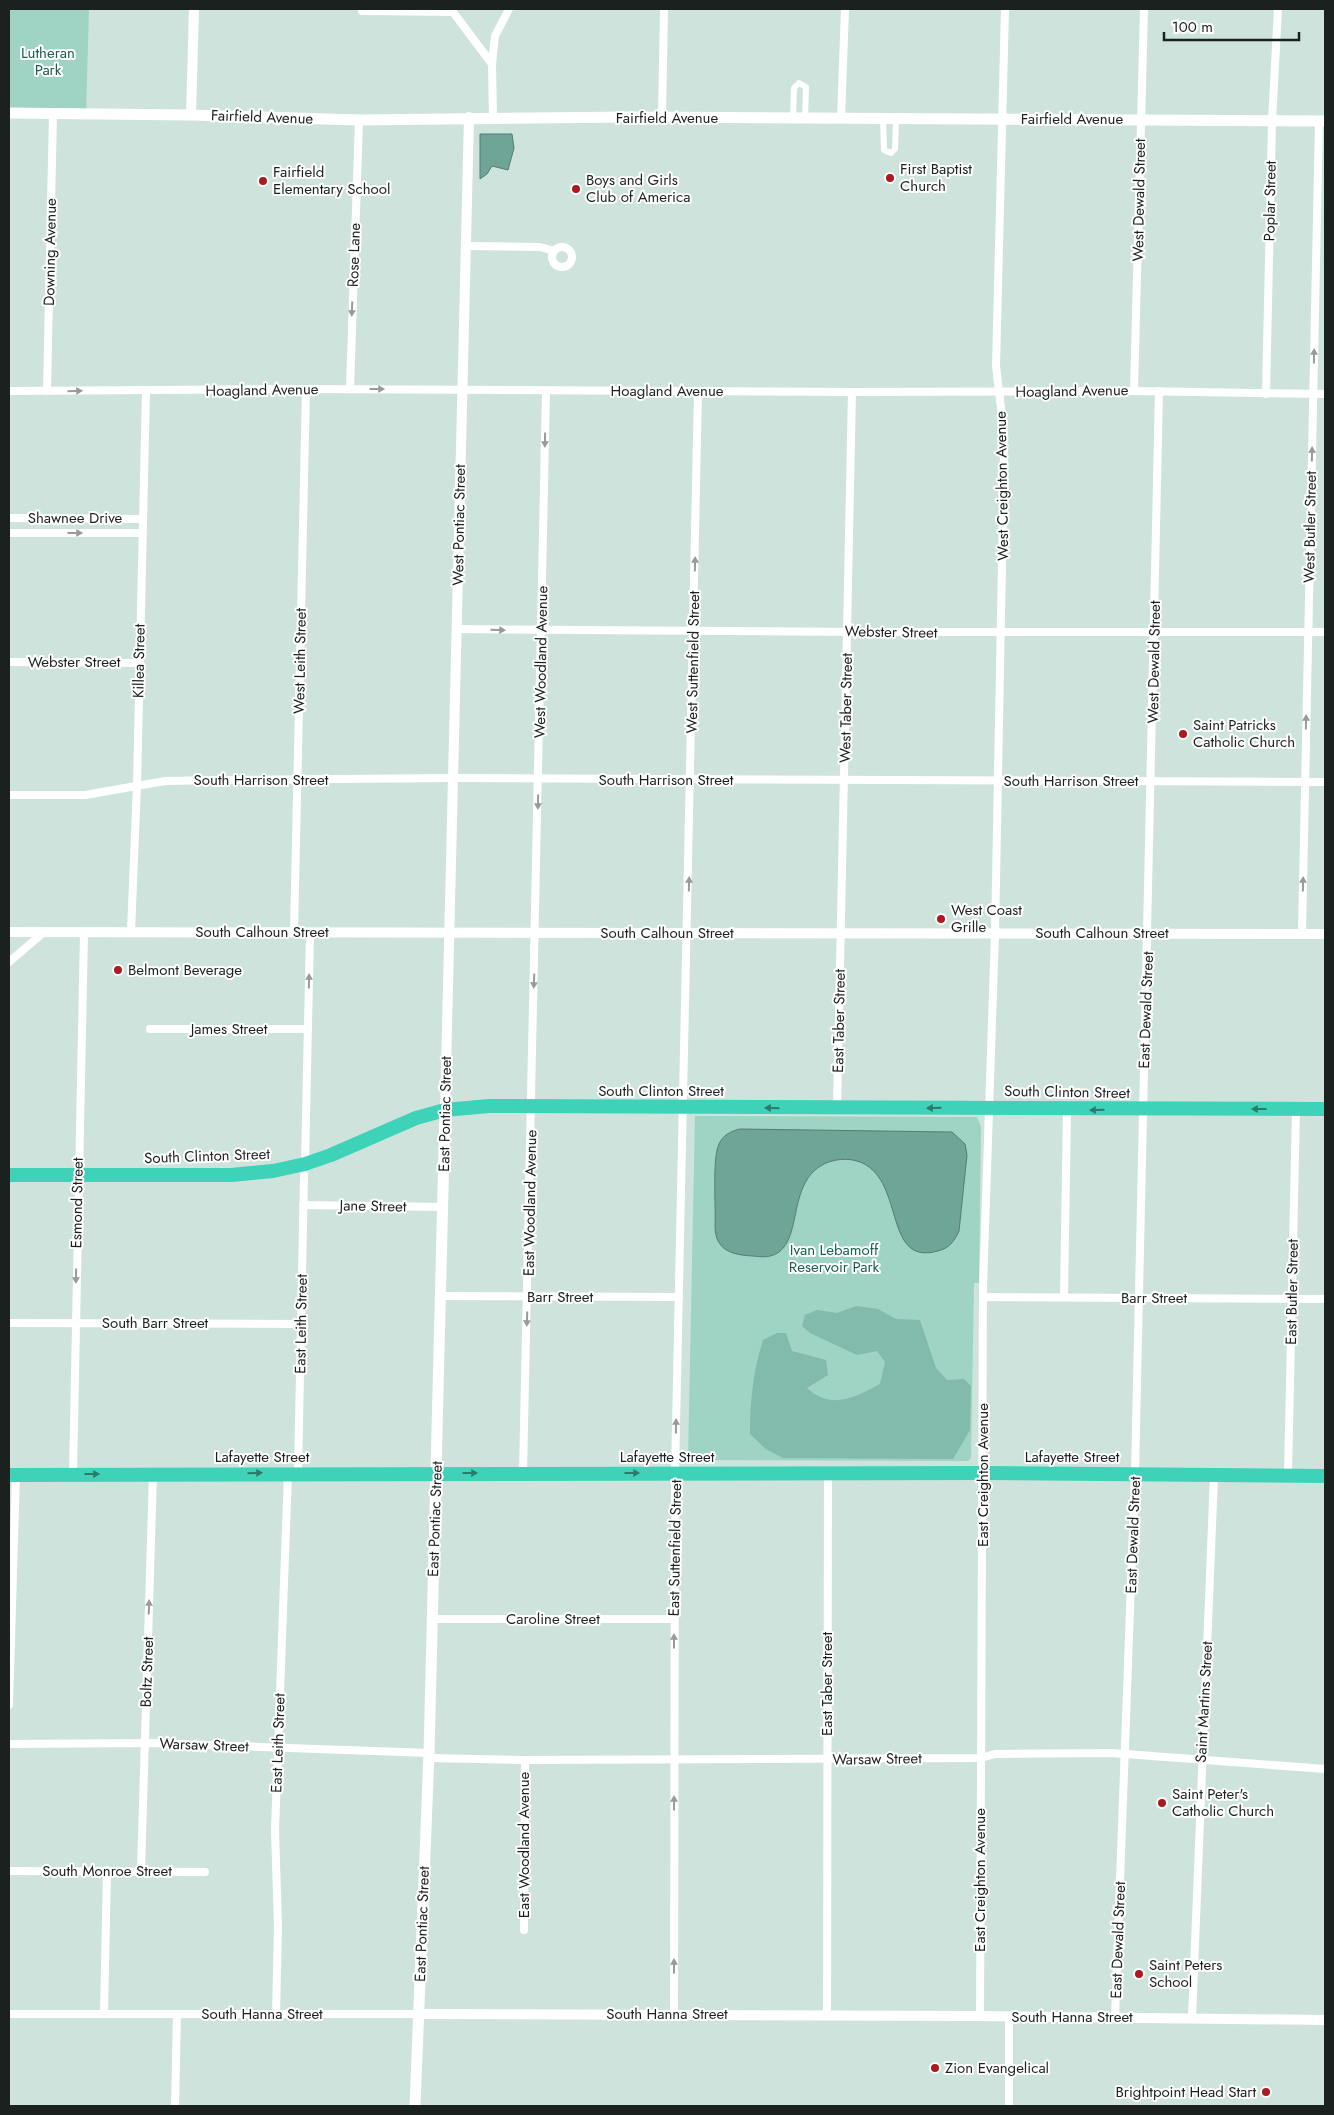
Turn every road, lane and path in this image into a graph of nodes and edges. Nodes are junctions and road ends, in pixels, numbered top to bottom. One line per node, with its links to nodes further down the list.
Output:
1 (194, 9): 13 (street)
2 (362, 9): 9 (street)
3 (509, 9): 10 (street)
4 (664, 9): 15 (street)
5 (845, 9): 20 (street)
6 (1006, 9): 23 (street, West Creighton Avenue)
7 (1144, 9): 19 (street, West Dewald Street)
8 (1278, 9): 25 (street, Poplar Street)
9 (452, 10): 10 (street)
10 (492, 64): 14 (street)
11 (9, 113): 12 (main road, Fairfield Avenue)
12 (54, 113): 13 (main road, Fairfield Avenue); 34 (street, Downing Avenue)
13 (191, 115): 24 (main road, Fairfield Avenue)
14 (493, 117): 15 (main road, Fairfield Avenue); 16 (main road, Fairfield Avenue)
15 (662, 117): 17 (main road, Fairfield Avenue)
16 (469, 118): 24 (main road, Fairfield Avenue); 27 (street, West Pontiac Street)
17 (793, 118): 18 (main road, Fairfield Avenue); 18 (street)
18 (806, 118): 20 (main road, Fairfield Avenue)
19 (1141, 118): 23 (main road, Fairfield Avenue); 25 (main road, Fairfield Avenue); 37 (street, West Dewald Street)
20 (842, 119): 21 (main road, Fairfield Avenue)
21 (884, 119): 22 (main road, Fairfield Avenue); 22 (street)
22 (896, 119): 23 (main road, Fairfield Avenue)
23 (1002, 119): 40 (street, West Creighton Avenue)
24 (359, 120): 30 (street, Rose Lane, one-way to 30)
25 (1272, 120): 26 (main road, Fairfield Avenue); 41 (street, Poplar Street)
26 (1322, 121): 42 (street, West Butler Street, one-way to 26)
27 (466, 246): 28 (street); 31 (street, West Pontiac Street)
28 (554, 252)
29 (306, 389): 30 (street, Hoagland Avenue); 32 (street, Hoagland Avenue); 64 (street, West Leith Street)
30 (350, 389): 31 (street, Hoagland Avenue, one-way to 31)
31 (462, 389): 35 (street, Hoagland Avenue); 52 (street, West Pontiac Street)
32 (146, 390): 34 (street, Hoagland Avenue, one-way to 32); 47 (street, Killea Street)
33 (9, 391): 34 (street, Hoagland Avenue)
34 (47, 391)
35 (546, 391): 36 (street, Hoagland Avenue); 53 (street, West Woodland Avenue, one-way to 53)
36 (698, 391): 39 (street, Hoagland Avenue); 54 (street, West Suttenfield Street, one-way to 36)
37 (1134, 391): 38 (street, Hoagland Avenue); 40 (street, Hoagland Avenue)
38 (1159, 391): 41 (street, Hoagland Avenue); 59 (street, West Dewald Street)
39 (852, 392): 40 (street, Hoagland Avenue); 55 (street, West Taber Street)
40 (1000, 392): 56 (street, West Creighton Avenue)
41 (1266, 394): 42 (street, Hoagland Avenue)
42 (1314, 394): 43 (street, Hoagland Avenue); 57 (street, West Butler Street, one-way to 42)
43 (1325, 394)
44 (9, 518): 45 (street, Shawnee Drive)
45 (21, 518): 46 (street, Shawnee Drive); 49 (street)
46 (44, 518): 47 (street, Shawnee Drive); 50 (street)
47 (142, 519): 51 (street, Killea Street)
48 (9, 533): 49 (street, Shawnee Drive)
49 (21, 533): 50 (street, Shawnee Drive)
50 (44, 533): 51 (street, Shawnee Drive, one-way to 51)
51 (142, 533): 61 (street, Killea Street)
52 (456, 629): 53 (street, Webster Street, one-way to 53); 62 (street, West Pontiac Street)
53 (541, 631): 54 (street, Webster Street); 63 (street, West Woodland Avenue)
54 (694, 631): 55 (street, Webster Street); 65 (street, West Suttenfield Street)
55 (847, 632): 56 (street, Webster Street); 66 (street, West Taber Street)
56 (1001, 632): 59 (street, Webster Street); 67 (street, West Creighton Avenue)
57 (1307, 632): 58 (street, Webster Street); 59 (street, Webster Street); 69 (street, West Butler Street, one-way to 57)
58 (1325, 632)
59 (1155, 633): 68 (street, West Dewald Street)
60 (9, 662): 61 (street, Webster Street)
61 (138, 663): 71 (street, Killea Street)
62 (452, 778): 63 (street, South Harrison Street); 64 (street, South Harrison Street); 77 (street, West Pontiac Street)
63 (538, 779): 65 (street, South Harrison Street); 82 (street, West Woodland Avenue, one-way to 82)
64 (298, 780): 71 (street, South Harrison Street); 75 (street, West Leith Street)
65 (692, 780): 66 (street, South Harrison Street); 78 (street, West Suttenfield Street, one-way to 65)
66 (844, 780): 67 (street, South Harrison Street); 83 (street, West Taber Street)
67 (998, 780): 68 (street, South Harrison Street); 85 (street, West Creighton Avenue)
68 (1152, 781): 69 (street, South Harrison Street); 79 (street, West Dewald Street)
69 (1304, 782): 70 (street, South Harrison Street); 84 (street, West Butler Street, one-way to 69)
70 (1325, 782)
71 (137, 784): 72 (street, South Harrison Street); 74 (street, Killea Street)
72 (9, 795)
73 (9, 932): 80 (street, South Calhoun Street)
74 (131, 932): 75 (street, South Calhoun Street); 81 (street, South Calhoun Street)
75 (294, 932): 76 (street, South Calhoun Street)
76 (310, 932): 77 (street, South Calhoun Street); 89 (street, East Leith Street, one-way to 76)
77 (449, 932): 82 (street, South Calhoun Street); 97 (street, East Pontiac Street)
78 (688, 932): 82 (street, South Calhoun Street); 83 (street, South Calhoun Street); 92 (street, East Suttenfield Street)
79 (1148, 932): 84 (street, South Calhoun Street); 85 (street, South Calhoun Street); 94 (street, East Dewald Street)
80 (43, 933): 81 (street, South Calhoun Street); 87 (street)
81 (84, 933): 100 (street, Esmond Street)
82 (535, 933): 91 (street, East Woodland Avenue, one-way to 91)
83 (841, 933): 85 (street, South Calhoun Street); 93 (street, East Taber Street)
84 (1302, 933): 86 (street, South Calhoun Street)
85 (995, 934): 90 (street, East Creighton Avenue)
86 (1325, 934)
87 (9, 962)
88 (150, 1028): 89 (street, James Street)
89 (307, 1029): 99 (street, East Leith Street)
90 (990, 1106): 93 (highway, South Clinton Street, one-way to 93); 98 (highway, South Clinton Street); 107 (street, East Creighton Avenue)
91 (532, 1107): 92 (highway, South Clinton Street); 97 (highway, South Clinton Street); 105 (street, East Woodland Avenue)
92 (684, 1107): 93 (highway, South Clinton Street, one-way to 92); 106 (street, East Suttenfield Street)
93 (837, 1108)
94 (1144, 1109): 95 (highway, South Clinton Street, one-way to 94); 98 (highway, South Clinton Street, one-way to 98); 109 (street, East Dewald Street)
95 (1296, 1109): 96 (highway, South Clinton Street); 110 (street, East Butler Street)
96 (1325, 1109)
97 (445, 1110): 99 (highway, South Clinton Street); 103 (main road, East Pontiac Street)
98 (1067, 1110): 108 (street)
99 (304, 1170): 100 (highway, South Clinton Street); 102 (street, East Leith Street)
100 (78, 1175): 101 (highway, South Clinton Street); 113 (street, Esmond Street, one-way to 113)
101 (9, 1176)
102 (303, 1205): 103 (street, Jane Street); 114 (street, East Leith Street)
103 (443, 1207): 104 (main road, East Pontiac Street)
104 (441, 1296): 105 (street, Barr Street); 117 (main road, East Pontiac Street)
105 (528, 1296): 106 (street, Barr Street); 121 (street, East Woodland Avenue, one-way to 121)
106 (679, 1297): 118 (street, East Suttenfield Street, one-way to 106)
107 (984, 1297): 108 (street, Barr Street); 115 (street, East Creighton Avenue)
108 (1064, 1297): 109 (street, Barr Street)
109 (1138, 1298): 110 (street, Barr Street); 123 (street, East Dewald Street)
110 (1292, 1299): 111 (street, Barr Street); 124 (street, East Butler Street)
111 (1325, 1299)
112 (9, 1323): 113 (street, South Barr Street)
113 (75, 1323): 114 (street, South Barr Street); 119 (street, Esmond Street)
114 (301, 1324): 116 (street, East Leith Street)
115 (983, 1472): 122 (highway, Lafayette Street); 123 (highway, Lafayette Street); 136 (street, East Creighton Avenue)
116 (293, 1473): 117 (highway, Lafayette Street); 120 (highway, Lafayette Street, one-way to 116); 133 (street, East Leith Street)
117 (436, 1473): 121 (highway, Lafayette Street, one-way to 121); 129 (main road, East Pontiac Street)
118 (676, 1473): 121 (highway, Lafayette Street, one-way to 118); 122 (highway, Lafayette Street); 128 (street, East Suttenfield Street)
119 (73, 1474): 120 (highway, Lafayette Street, one-way to 120); 125 (highway, Lafayette Street)
120 (154, 1474): 131 (street, Boltz Street, one-way to 120)
121 (524, 1474)
122 (828, 1474): 140 (street, East Taber Street)
123 (1135, 1474): 126 (highway, Lafayette Street); 134 (street, East Dewald Street)
124 (1288, 1474): 126 (highway, Lafayette Street); 127 (highway, Lafayette Street)
125 (12, 1475): 130 (street)
126 (1214, 1476): 138 (street, Saint Martins Street)
127 (1325, 1476)
128 (674, 1618): 129 (street, Caroline Street); 137 (street, East Suttenfield Street, one-way to 128)
129 (432, 1619): 135 (main road, East Pontiac Street)
130 (9, 1705)
131 (145, 1743): 132 (street, Warsaw Street); 133 (street, Warsaw Street); 143 (street, Boltz Street)
132 (9, 1744)
133 (278, 1747): 135 (street, Warsaw Street); 149 (street, East Leith Street)
134 (1124, 1754): 136 (street, Warsaw Street); 138 (street, Warsaw Street); 156 (street, East Dewald Street)
135 (429, 1755): 139 (street, Warsaw Street); 150 (main road, East Pontiac Street)
136 (980, 1758): 140 (street, Warsaw Street); 154 (street, East Creighton Avenue)
137 (674, 1759): 139 (street, Warsaw Street); 140 (street, Warsaw Street); 151 (street, East Suttenfield Street, one-way to 137)
138 (1201, 1759): 141 (street, Warsaw Street); 157 (street, Saint Martins Street)
139 (525, 1760): 146 (street, East Woodland Avenue)
140 (827, 1760): 153 (street, East Taber Street)
141 (1325, 1769)
142 (107, 1870): 143 (street, South Monroe Street); 144 (street, South Monroe Street); 148 (street)
143 (141, 1870): 145 (street, South Monroe Street)
144 (9, 1871)
145 (205, 1872)
146 (524, 1930)
147 (9, 2014): 148 (street, South Hanna Street)
148 (104, 2014): 152 (street, South Hanna Street)
149 (276, 2014): 150 (street, South Hanna Street); 152 (street, South Hanna Street)
150 (419, 2014): 151 (street, South Hanna Street); 160 (main road, East Pontiac Street)
151 (674, 2014): 153 (street, South Hanna Street)
152 (177, 2015): 159 (street)
153 (827, 2015): 154 (street, South Hanna Street)
154 (980, 2016): 155 (street, South Hanna Street)
155 (1009, 2016): 156 (street, South Hanna Street); 161 (street)
156 (1115, 2017): 157 (street, South Hanna Street)
157 (1192, 2018): 158 (street, South Hanna Street)
158 (1325, 2020)
159 (175, 2106)
160 (415, 2106)
161 (1009, 2106)

